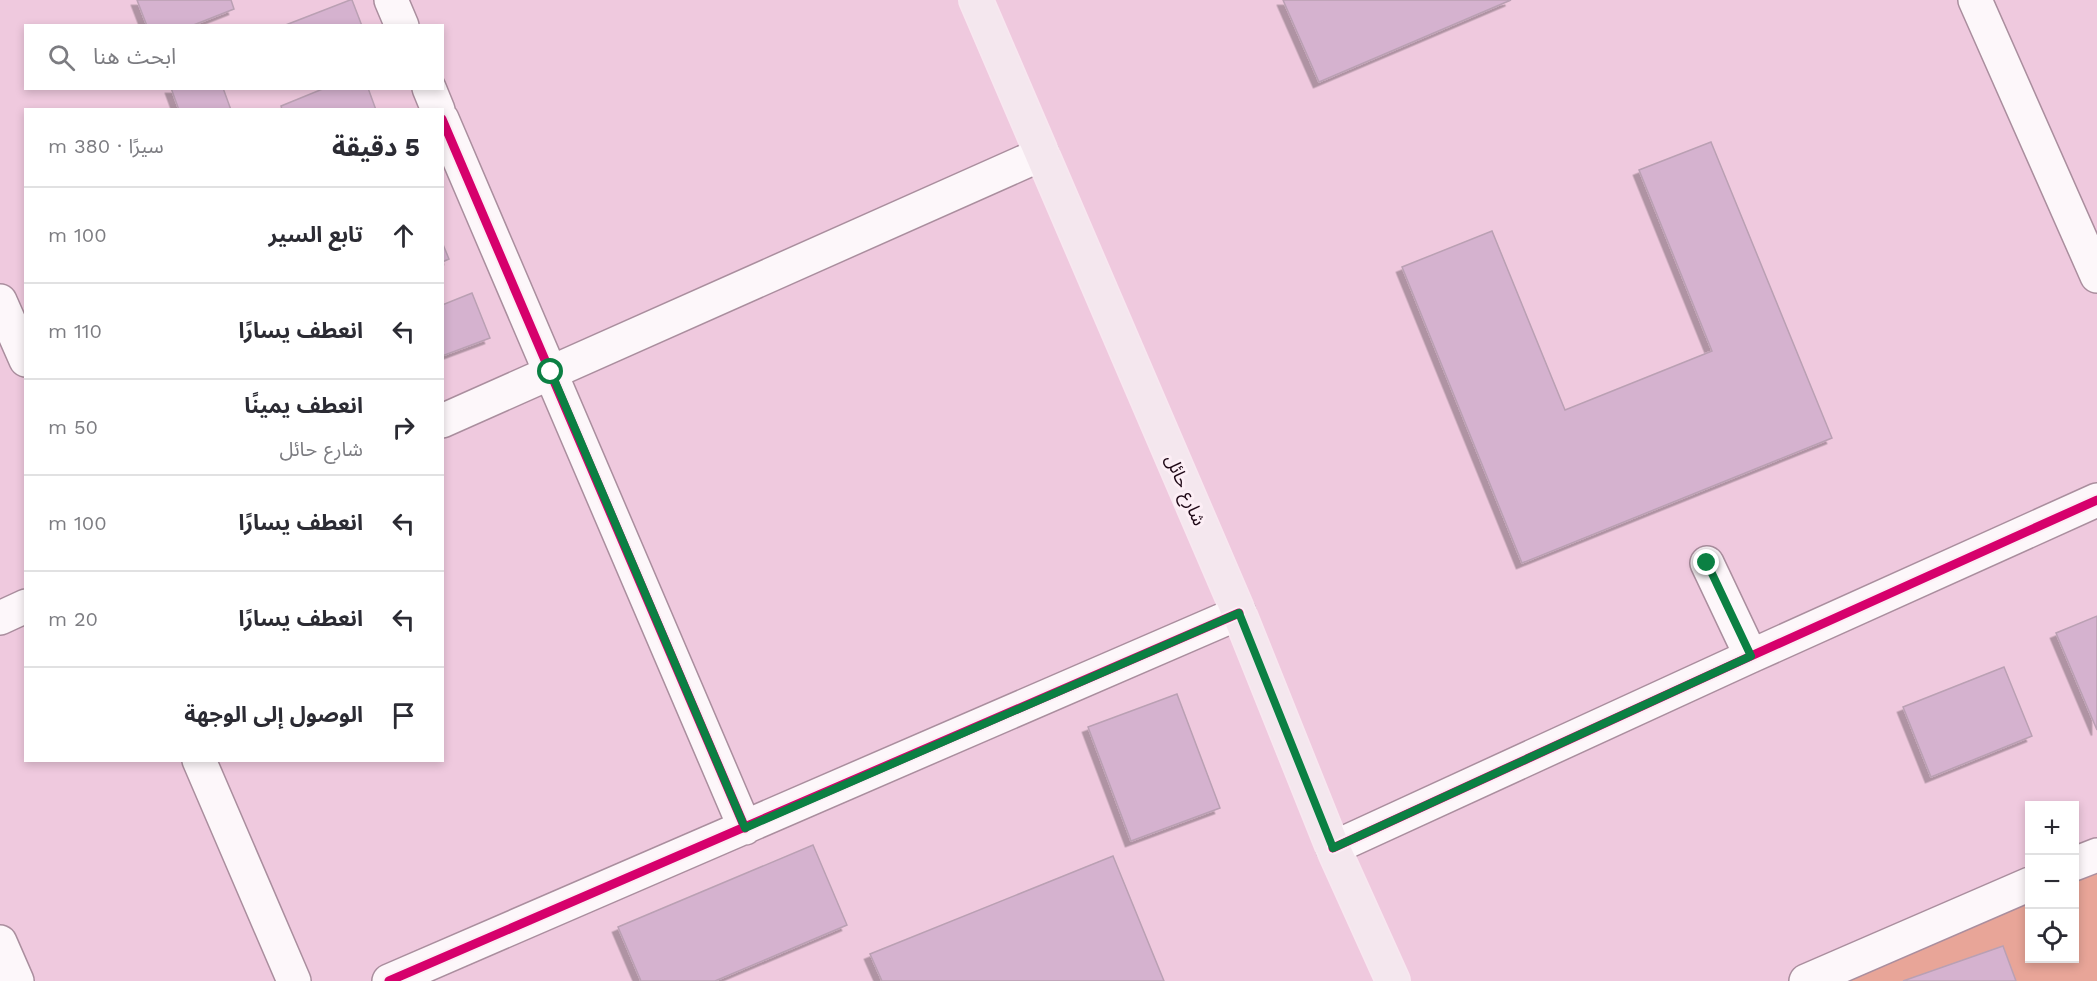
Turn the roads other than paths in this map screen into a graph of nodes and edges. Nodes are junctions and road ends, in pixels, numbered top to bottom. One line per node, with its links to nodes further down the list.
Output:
1 (391, 0): 4 (street)
2 (976, 0): 8 (main road, شارع حائل)
3 (1975, 0): 9 (street)
4 (401, 24)
5 (430, 90): 6 (street)
6 (437, 108)
7 (444, 124): 12 (street)
8 (1042, 154): 12 (street); 17 (main road, شارع حائل)
9 (2094, 262)
10 (0, 301): 11 (street)
11 (24, 355)
12 (551, 372): 13 (street); 21 (street)
13 (444, 420)
14 (2097, 500): 19 (street)
15 (1707, 563): 19 (street)
16 (24, 607): 18 (street)
17 (1239, 613): 21 (street); 22 (main road, شارع حائل)
18 (0, 618)
19 (1751, 656): 22 (street)
20 (200, 762): 28 (street)
21 (745, 828): 29 (street)
22 (1333, 848): 30 (main road, شارع حائل)
23 (2097, 855): 24 (street)
24 (2079, 862)
25 (2025, 886): 31 (street)
26 (0, 942): 27 (street)
27 (17, 981)
28 (294, 981)
29 (389, 981)
30 (1393, 981)
31 (1806, 981)

